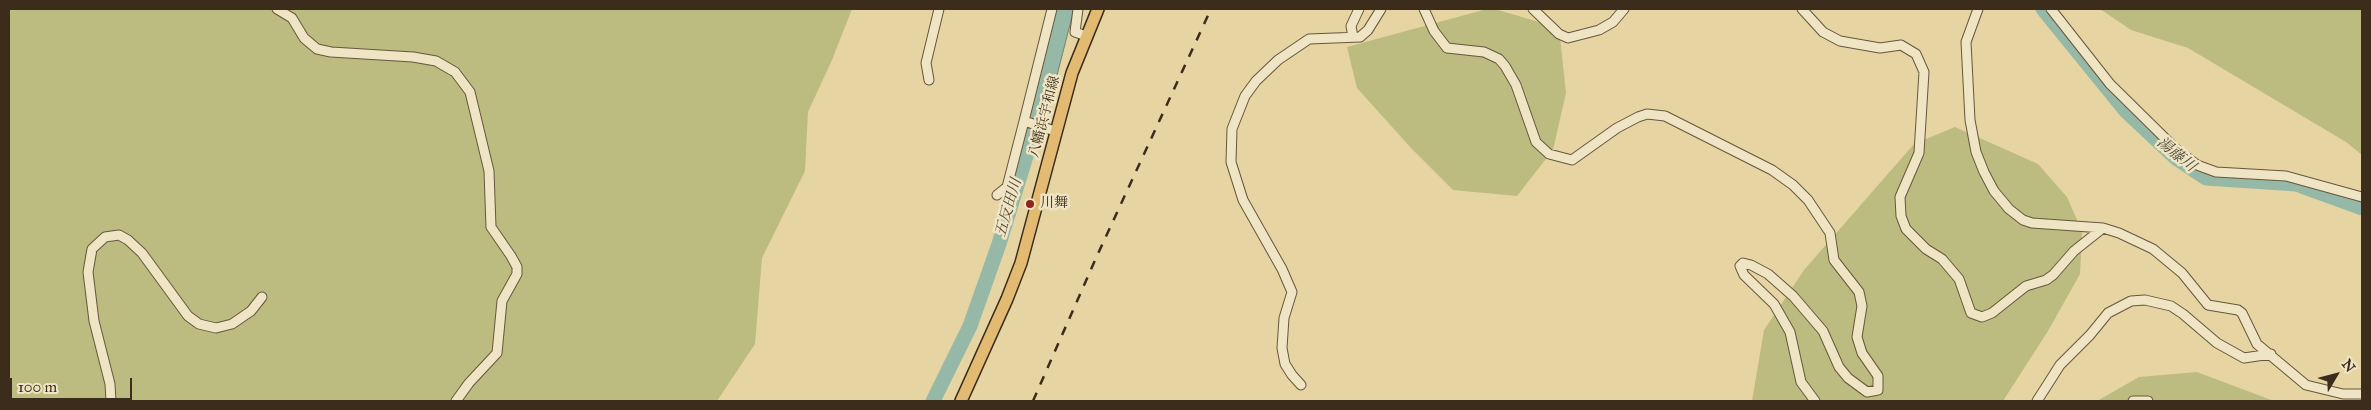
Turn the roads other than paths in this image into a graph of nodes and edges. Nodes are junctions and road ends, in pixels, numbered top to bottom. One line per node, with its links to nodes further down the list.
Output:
1 (277, 9): 27 (street)
2 (939, 9): 16 (street)
3 (1052, 9): 17 (street)
4 (1078, 9): 14 (street)
5 (1098, 9): 14 (main road, 八幡浜宇和線)
6 (1359, 9): 15 (street)
7 (1381, 9): 15 (street)
8 (1424, 9): 29 (street)
9 (1532, 9): 10 (street)
10 (1624, 9)
11 (1802, 9): 21 (street)
12 (1978, 9): 21 (street)
13 (2051, 9): 20 (street)
14 (1086, 36): 18 (main road, 八幡浜宇和線)
15 (1353, 37): 24 (street)
16 (929, 80)
17 (1026, 122): 18 (street); 19 (street)
18 (1051, 130): 28 (main road, 八幡浜宇和線)
19 (997, 195)
20 (2362, 197)
21 (2102, 228): 23 (street)
22 (262, 297): 26 (street)
23 (2271, 354): 25 (street); 30 (street)
24 (1301, 385)
25 (2361, 395)
26 (111, 401)
27 (456, 401)
28 (961, 401)
29 (1815, 401)
30 (2037, 401)
31 (2133, 401): 32 (street)
32 (2148, 401)

